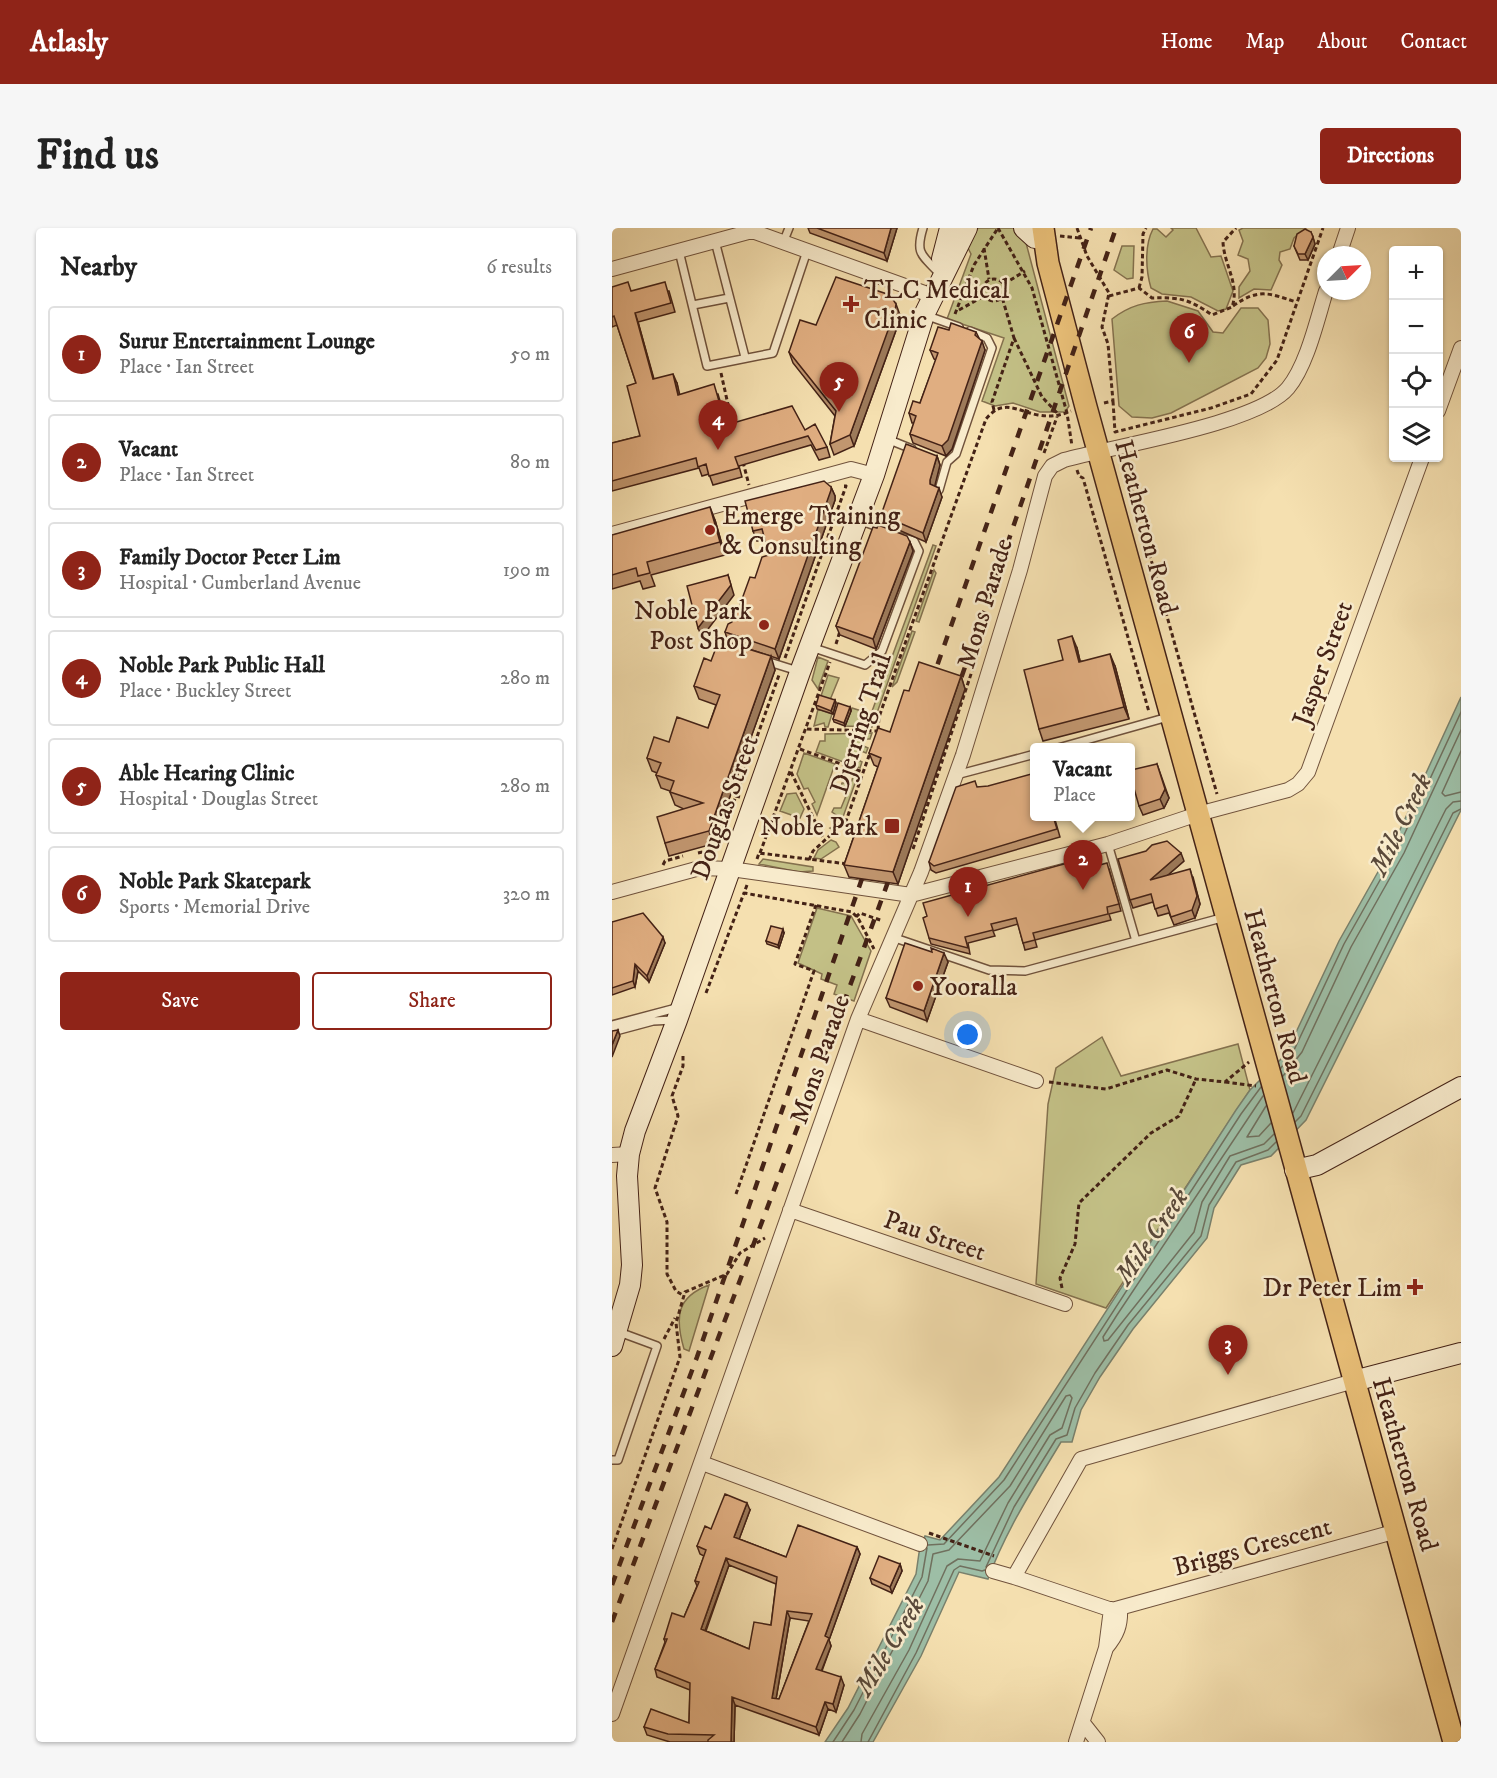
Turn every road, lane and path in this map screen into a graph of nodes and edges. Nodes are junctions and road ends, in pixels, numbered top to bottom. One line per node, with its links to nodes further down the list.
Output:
1 (789, 228): 16 (lane)
2 (923, 228): 23 (lane)
3 (950, 228): 23 (main road, Douglas Street)
4 (967, 228): 27 (main road, Douglas Street)
5 (998, 228): 18 (path); 22 (path)
6 (1055, 228): 14 (path)
7 (1077, 228): 14 (path)
8 (1146, 228): 26 (path)
9 (1234, 228): 35 (path)
10 (1323, 228): 33 (path)
11 (1348, 228): 17 (street)
12 (751, 230): 15 (street); 16 (street)
13 (1033, 230): 45 (main road, Heatherton Road)
14 (1080, 238): 29 (path)
15 (715, 241): 19 (street); 31 (lane)
16 (783, 243): 20 (street)
17 (1342, 246)
18 (984, 248): 24 (path); 36 (path)
19 (679, 251): 21 (street); 34 (lane)
20 (807, 251): 27 (street); 41 (lane)
21 (612, 269)
22 (1025, 272): 25 (path); 45 (path)
23 (939, 273): 27 (main road, Douglas Street)
24 (989, 279): 25 (path); 28 (path)
25 (1004, 284): 30 (path)
26 (1139, 288): 29 (path); 35 (path)
27 (933, 295): 37 (main road, Douglas Street)
28 (984, 296): 30 (path); 36 (path)
29 (1109, 296): 43 (path)
30 (1002, 297): 39 (path)
31 (729, 298): 34 (lane); 41 (lane)
32 (1323, 300): 51 (street, Mons Parade)
33 (1296, 302): 35 (path); 49 (path)
34 (693, 305): 42 (lane)
35 (1232, 308)
36 (957, 311): 38 (path)
37 (924, 315): 38 (lane); 50 (main road, Douglas Street)
38 (950, 324): 56 (lane)
39 (1014, 338): 46 (path); 47 (path)
40 (1461, 348): 44 (street)
41 (745, 357): 42 (lane)
42 (718, 363): 48 (path)
43 (1113, 401): 45 (path); 49 (path)
44 (1439, 408)
45 (1077, 410): 47 (path); 51 (main road, Heatherton Road); 54 (path)
46 (994, 411): 47 (path); 71 (path, Djerring Trail)
47 (1061, 417)
48 (734, 430)
49 (1115, 432): 51 (path)
50 (886, 439): 52 (lane); 58 (main road, Douglas Street)
51 (1109, 450): 54 (street, Mons Parade); 69 (main road, Heatherton Road); 78 (path)
52 (916, 451)
53 (740, 452): 61 (path)
54 (1074, 457): 69 (path); 77 (street, Mons Parade)
55 (936, 458): 56 (lane)
56 (947, 462): 60 (lane)
57 (1421, 462): 81 (street, Jasper Street)
58 (874, 475): 61 (street); 62 (main road, Douglas Street)
59 (835, 488): 68 (path)
60 (939, 490)
61 (752, 496): 63 (street)
62 (857, 519): 65 (main road, Douglas Street); 66 (lane)
63 (612, 534)
64 (842, 626): 66 (path)
65 (810, 647): 66 (lane); 68 (main road, Douglas Street)
66 (833, 654): 70 (path)
67 (759, 658): 68 (lane)
68 (791, 669): 79 (path); 89 (main road, Douglas Street)
69 (1161, 719): 72 (lane); 81 (main road, Heatherton Road)
70 (807, 729): 71 (path); 73 (path)
71 (878, 731): 76 (path, Djerring Trail)
72 (1073, 743)
73 (800, 749): 75 (path); 76 (path)
74 (1030, 755): 77 (lane)
75 (791, 772): 82 (path); 84 (path)
76 (863, 772): 82 (path, Djerring Trail)
77 (956, 775): 94 (street, Mons Parade)
78 (1217, 794)
79 (736, 796): 80 (path); 85 (path)
80 (743, 798)
81 (1198, 814): 83 (street, Jasper Street); 97 (main road, Heatherton Road)
82 (824, 840): 87 (path, Djerring Trail)
83 (1108, 844): 94 (street, Jasper Street); 100 (lane)
84 (759, 853): 87 (path); 91 (path)
85 (696, 854)
86 (685, 856): 90 (path)
87 (809, 861): 88 (path)
88 (852, 865)
89 (731, 869): 91 (street); 92 (street); 104 (main road, Douglas Street)
90 (661, 870)
91 (752, 873): 93 (path); 94 (street)
92 (612, 892)
93 (744, 893): 95 (path); 103 (path)
94 (911, 896): 98 (street, Mons Parade)
95 (816, 905): 96 (path); 116 (path)
96 (856, 917): 98 (path); 101 (path)
97 (1226, 917): 100 (lane); 109 (main road, Heatherton Road)
98 (886, 934): 100 (lane); 105 (street, Mons Parade)
99 (877, 939): 101 (path)
100 (1136, 941)
101 (874, 949): 102 (path)
102 (870, 960)
103 (703, 1003)
104 (680, 1013): 106 (lane); 107 (lane); 114 (main road, Douglas Street)
105 (858, 1019): 111 (street); 117 (street, Mons Parade)
106 (612, 1025)
107 (612, 1032)
108 (686, 1047): 119 (path)
109 (1269, 1072): 112 (path); 112 (path); 115 (main road, Heatherton Road)
110 (1196, 1079): 111 (path); 112 (path); 120 (path)
111 (1036, 1081)
112 (1225, 1082)
113 (1461, 1087): 115 (main road)
114 (620, 1155): 122 (main road, Douglas Street)
115 (1295, 1170): 125 (main road, Heatherton Road)
116 (736, 1194)
117 (790, 1210): 120 (street, Pau Street); 127 (street, Mons Parade)
118 (770, 1233): 119 (path)
119 (684, 1296): 121 (path)
120 (1065, 1304)
121 (677, 1314): 123 (path); 131 (path)
122 (614, 1338): 123 (lane)
123 (657, 1346): 126 (lane)
124 (1461, 1353): 125 (main road)
125 (1354, 1381): 128 (main road, Heatherton Road); 133 (street)
126 (612, 1460)
127 (702, 1463): 130 (street); 135 (street, Mons Parade)
128 (1397, 1531): 134 (street, Briggs Crescent); 139 (main road, Heatherton Road)
129 (936, 1536): 132 (path)
130 (920, 1544)
131 (612, 1549)
132 (995, 1564): 133 (street)
133 (1014, 1577): 134 (street)
134 (1116, 1608): 136 (street)
135 (612, 1714)
136 (1083, 1723): 137 (street); 138 (street)
137 (1076, 1742)
138 (1098, 1742)
139 (1454, 1742)

